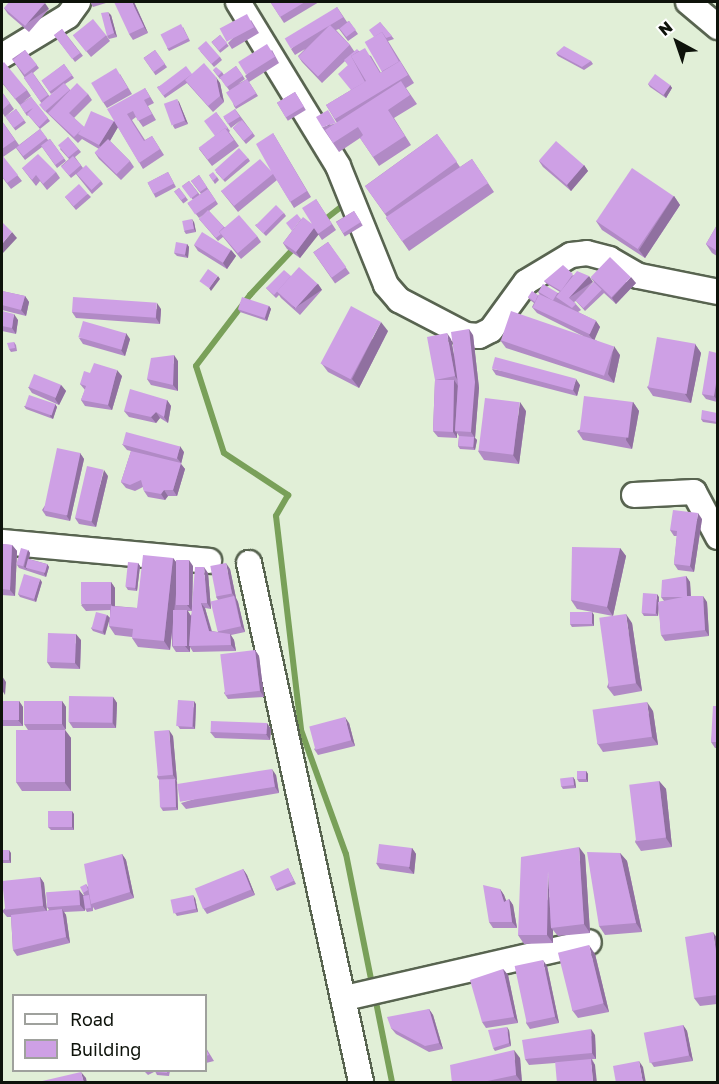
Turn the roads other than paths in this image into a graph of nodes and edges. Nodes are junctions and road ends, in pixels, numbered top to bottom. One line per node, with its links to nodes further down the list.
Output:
1 (78, 2): 5 (street)
2 (238, 2): 6 (street)
3 (688, 2): 4 (street)
4 (717, 27)
5 (2, 56)
6 (717, 292)
7 (634, 495): 8 (street)
8 (717, 537)
9 (2, 542): 10 (street)
10 (208, 561)
11 (249, 563): 13 (street)
12 (589, 942): 13 (street)
13 (345, 998): 14 (street)
14 (362, 1083)

